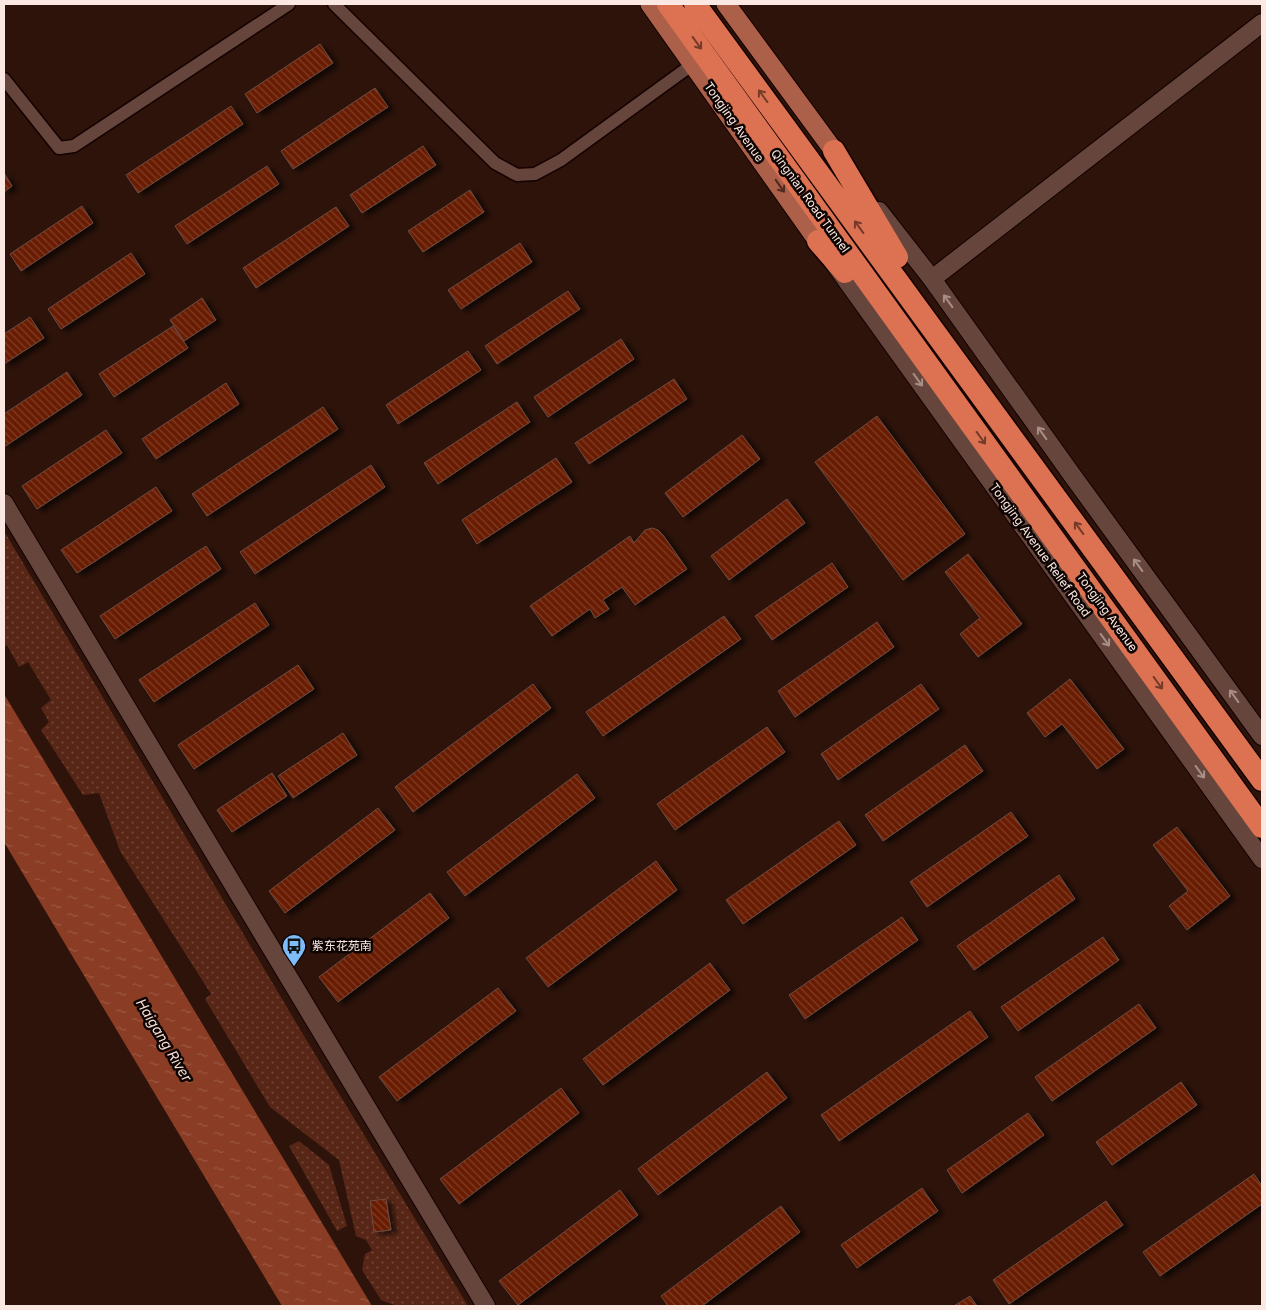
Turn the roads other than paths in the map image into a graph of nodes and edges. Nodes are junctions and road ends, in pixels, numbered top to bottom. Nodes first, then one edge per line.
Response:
1 (289, 4) edge
2 (334, 4) edge
3 (650, 4) edge
4 (668, 4) edge
5 (696, 4) edge
6 (726, 4) edge
7 (1262, 23) edge
8 (693, 64) junction
9 (4, 79) edge
10 (834, 152) junction
11 (818, 241) junction
12 (932, 279) junction
13 (971, 380) junction
14 (952, 398) junction
15 (4, 503) edge
16 (1262, 736) edge
17 (1262, 780) edge
18 (1262, 827) edge
19 (1262, 859) edge
20 (486, 1306) edge

1 - 9 street
2 - 8 street
3 - 8 main road, Tongjing Avenue
4 -> 14 highway, Qingnian Road Tunnel
13 -> 5 highway, Qingnian Road Tunnel
6 - 10 main road
7 - 12 street
8 -> 11 main road, Tongjing Avenue
10 - 12 street
10 - 13 highway
11 - 14 highway
11 -> 19 street, Tongjing Avenue Relief Road
16 -> 12 street
17 -> 13 highway
14 -> 18 highway, Tongjing Avenue
15 - 20 street

